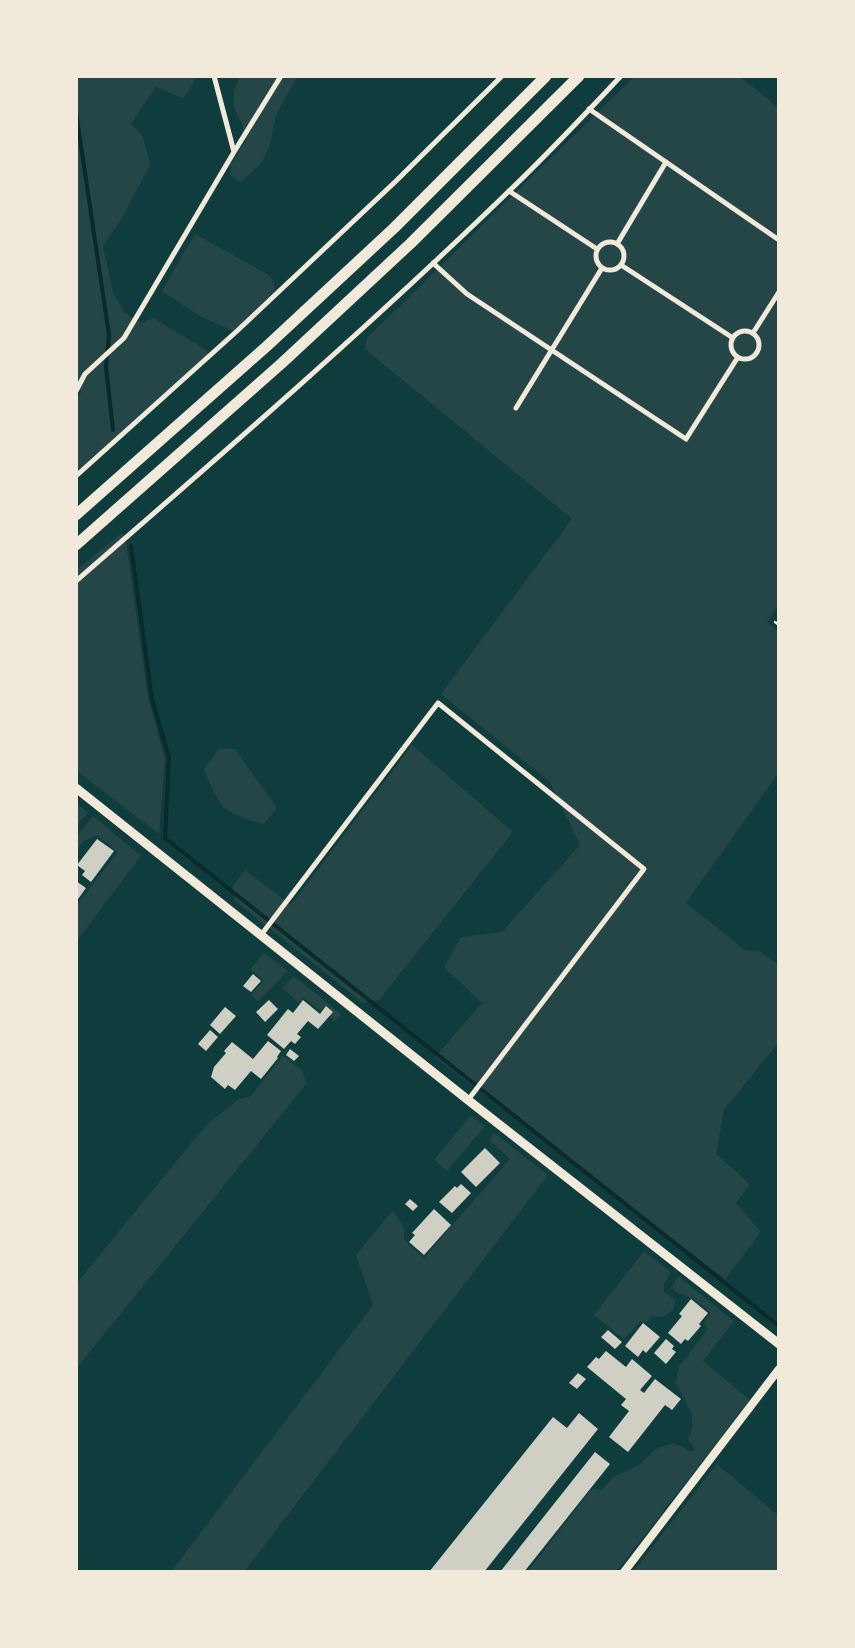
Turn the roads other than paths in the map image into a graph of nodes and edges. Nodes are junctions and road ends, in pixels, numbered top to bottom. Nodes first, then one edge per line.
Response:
1 (214, 76) edge
2 (282, 76) edge
3 (502, 76) edge
4 (546, 76) edge
5 (579, 76) edge
6 (621, 76) edge
7 (589, 109) junction
8 (234, 152) junction
9 (666, 162) junction
10 (509, 191) junction
11 (779, 240) edge
12 (617, 244) junction
13 (597, 249) junction
14 (433, 263) junction
15 (621, 264) junction
16 (602, 268) junction
17 (779, 292) edge
18 (753, 333) junction
19 (733, 338) junction
20 (552, 350) junction
21 (738, 357) junction
22 (76, 391) edge
23 (516, 408) dead end
24 (76, 476) edge
25 (76, 515) edge
26 (76, 545) edge
27 (76, 581) edge
28 (76, 788) edge
29 (260, 936) junction
30 (468, 1100) junction
31 (779, 1344) edge
32 (779, 1369) edge
33 (624, 1572) edge

1 - 8 street
2 - 8 street
3 - 24 street
4 - 25 highway
5 - 26 highway
6 - 7 street
7 - 9 street
7 - 10 street
8 - 22 street
9 - 11 street
9 - 12 street
10 - 13 street
10 - 14 street
12 - 13 street
12 - 15 street
13 - 16 street
14 - 20 street
14 - 27 street
15 - 16 street
15 - 19 street
16 - 20 street
17 - 18 street
18 - 19 street
18 - 21 street
19 - 21 street
20 - 21 street
20 - 23 street
28 - 29 main road
29 - 30 main road
29 - 30 street
30 - 31 main road
32 - 33 street

